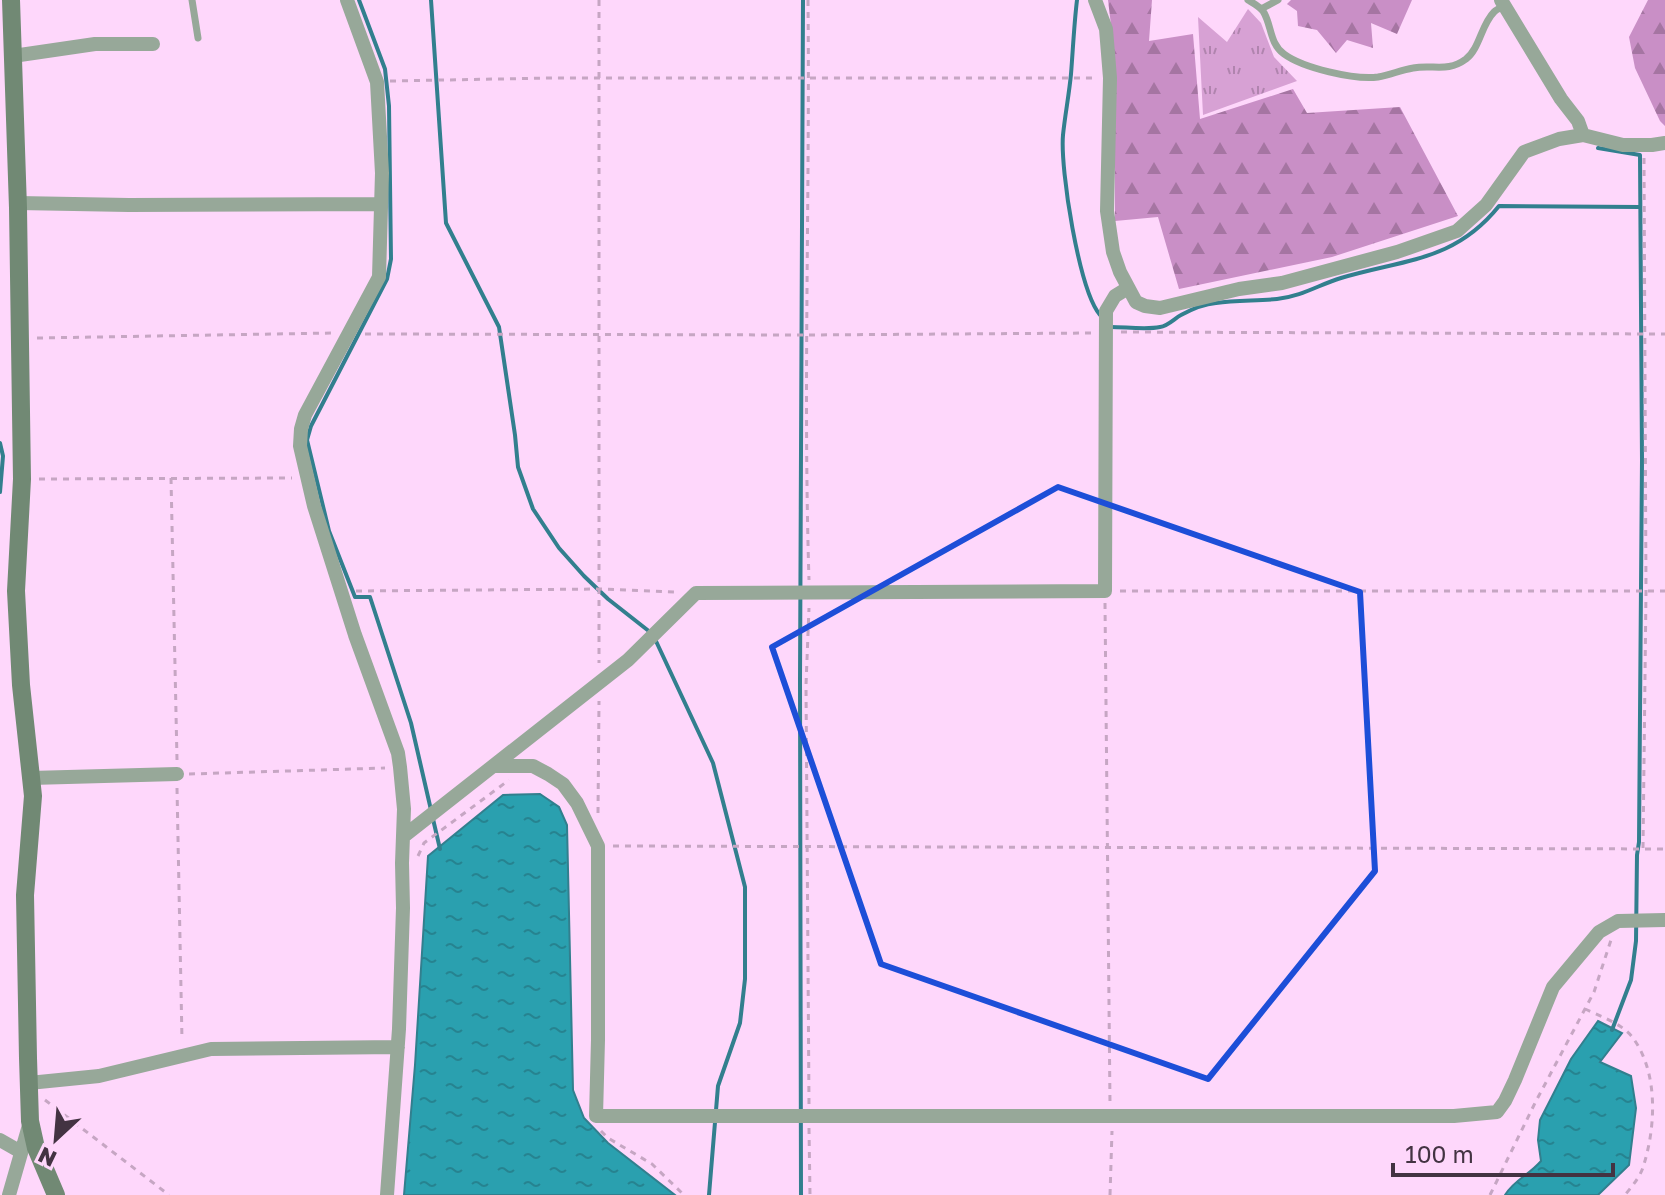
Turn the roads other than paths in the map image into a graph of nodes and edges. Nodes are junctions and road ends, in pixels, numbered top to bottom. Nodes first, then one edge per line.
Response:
1 (11, 0) edge
2 (192, 0) edge
3 (347, 0) edge
4 (1095, 0) edge
5 (1248, 0) edge
6 (1278, 0) edge
7 (1502, 3) edge
8 (1261, 9) junction
9 (198, 38) dead end
10 (153, 44) dead end
11 (13, 56) junction
12 (1583, 135) junction
13 (1665, 143) edge
14 (18, 203) junction
15 (381, 204) junction
16 (0, 278) edge
17 (19, 282) junction
18 (1128, 288) junction
19 (495, 766) junction
20 (177, 774) road end
21 (31, 778) junction
22 (404, 836) junction
23 (1665, 920) edge
24 (398, 1047) junction
25 (29, 1086) junction
26 (30, 1121) junction
27 (0, 1140) edge
28 (21, 1152) junction
29 (9, 1195) edge
30 (56, 1195) edge
31 (387, 1195) edge

1 - 11 street
2 - 9 lane
3 - 15 street
4 - 18 street
5 - 8 lane
6 - 8 lane
7 - 8 lane
7 - 12 street
10 - 11 street
11 - 14 street
12 - 13 street
12 - 18 street
14 - 15 street
14 - 17 street
15 - 22 street
16 - 17 street
17 - 21 street
18 - 19 street
19 - 22 street
19 - 23 street
20 - 21 street
21 - 25 street
22 - 24 street
24 - 25 street
24 - 31 street
25 - 26 street
26 - 28 street
26 - 30 street
27 - 28 street
28 - 29 street

